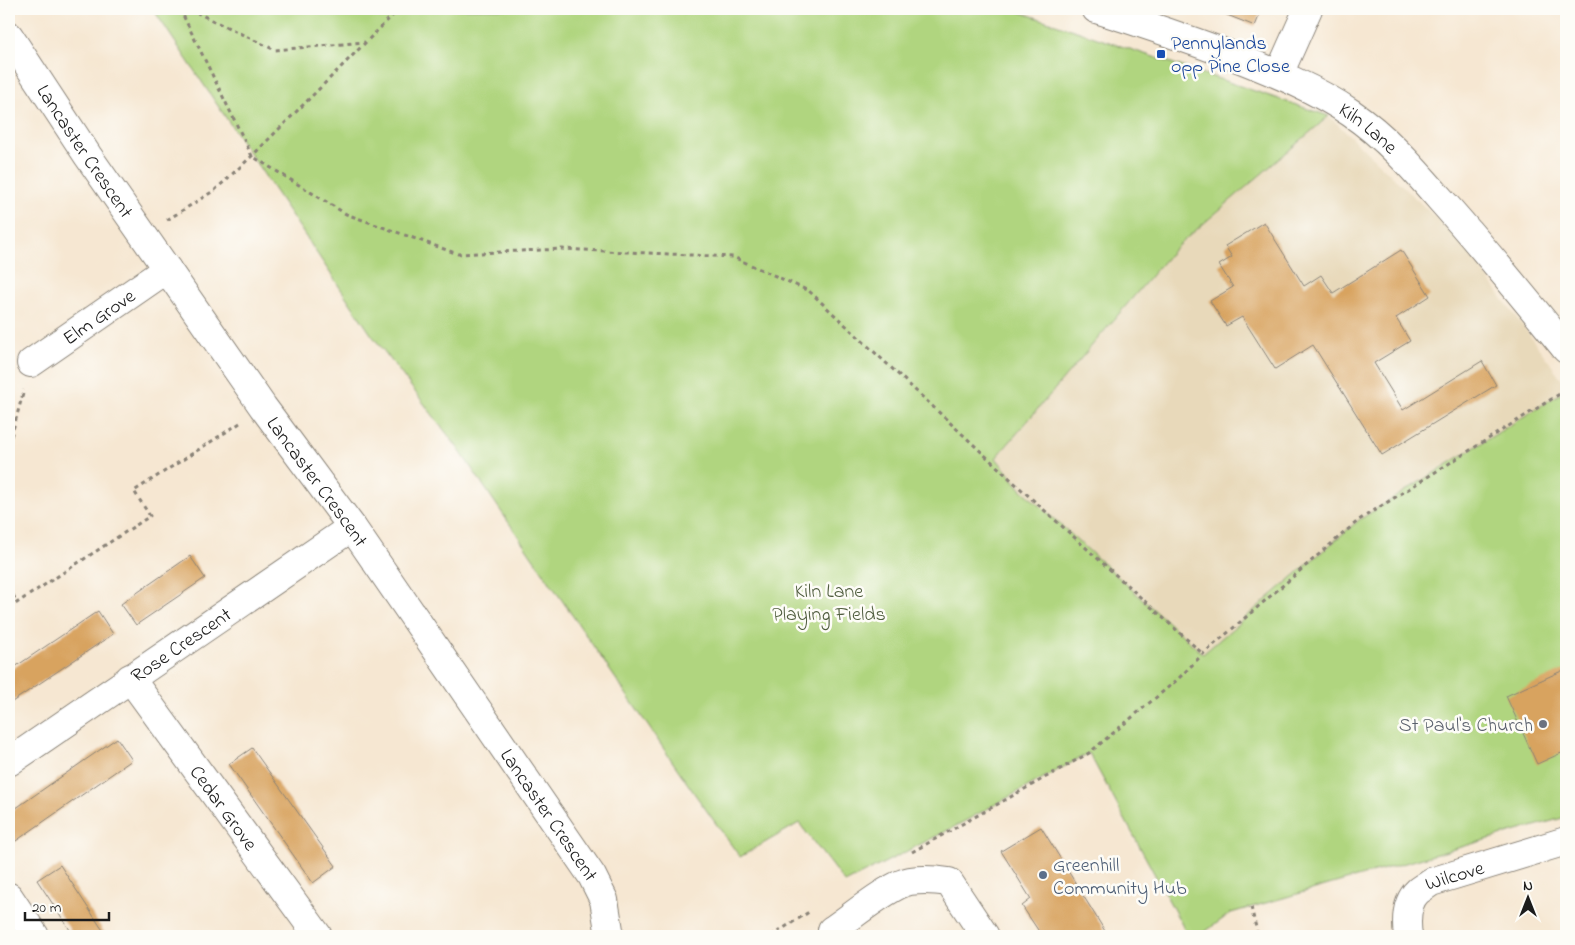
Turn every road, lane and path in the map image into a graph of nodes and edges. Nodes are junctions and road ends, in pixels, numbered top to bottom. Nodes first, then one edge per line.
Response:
1 (180, 9) edge
2 (189, 9) edge
3 (401, 9) edge
4 (1096, 9) edge
5 (1308, 9) edge
6 (10, 41) edge
7 (366, 42) junction
8 (1279, 74) junction
9 (252, 156) junction
10 (144, 235) junction
11 (167, 269) junction
12 (1566, 349) edge
13 (32, 362) joint
14 (1566, 390) edge
15 (263, 408) junction
16 (9, 444) edge
17 (352, 527) junction
18 (9, 588) edge
19 (17, 602) junction
20 (9, 608) edge
21 (1202, 654) junction
22 (130, 678) junction
23 (9, 762) edge
24 (1566, 841) edge
25 (907, 854) dead end
26 (9, 897) edge
27 (1251, 907) dead end
28 (824, 929) edge
29 (35, 936) edge
30 (318, 936) edge
31 (610, 936) edge
32 (771, 936) edge
33 (985, 936) edge
34 (1258, 936) edge
35 (1408, 936) edge

1 - 9 path
2 - 7 path
3 - 7 path
4 - 8 street, Kiln Lane
5 - 8 street
6 - 10 street, Lancaster Crescent
7 - 9 path
8 - 12 street, Kiln Lane
9 - 10 path
9 - 21 path
10 - 11 street, Lancaster Crescent
11 - 13 street, Elm Grove
11 - 15 street, Lancaster Crescent
13 - 16 path
14 - 21 path
15 - 17 street, Lancaster Crescent
15 - 19 path
17 - 22 street, Rose Crescent
17 - 31 street, Lancaster Crescent
18 - 19 path
19 - 20 path
21 - 25 path
22 - 23 street, Rose Crescent
22 - 30 street, Cedar Grove
24 - 35 street, Wilcove
26 - 29 street
27 - 34 path
28 - 32 path
28 - 33 street

